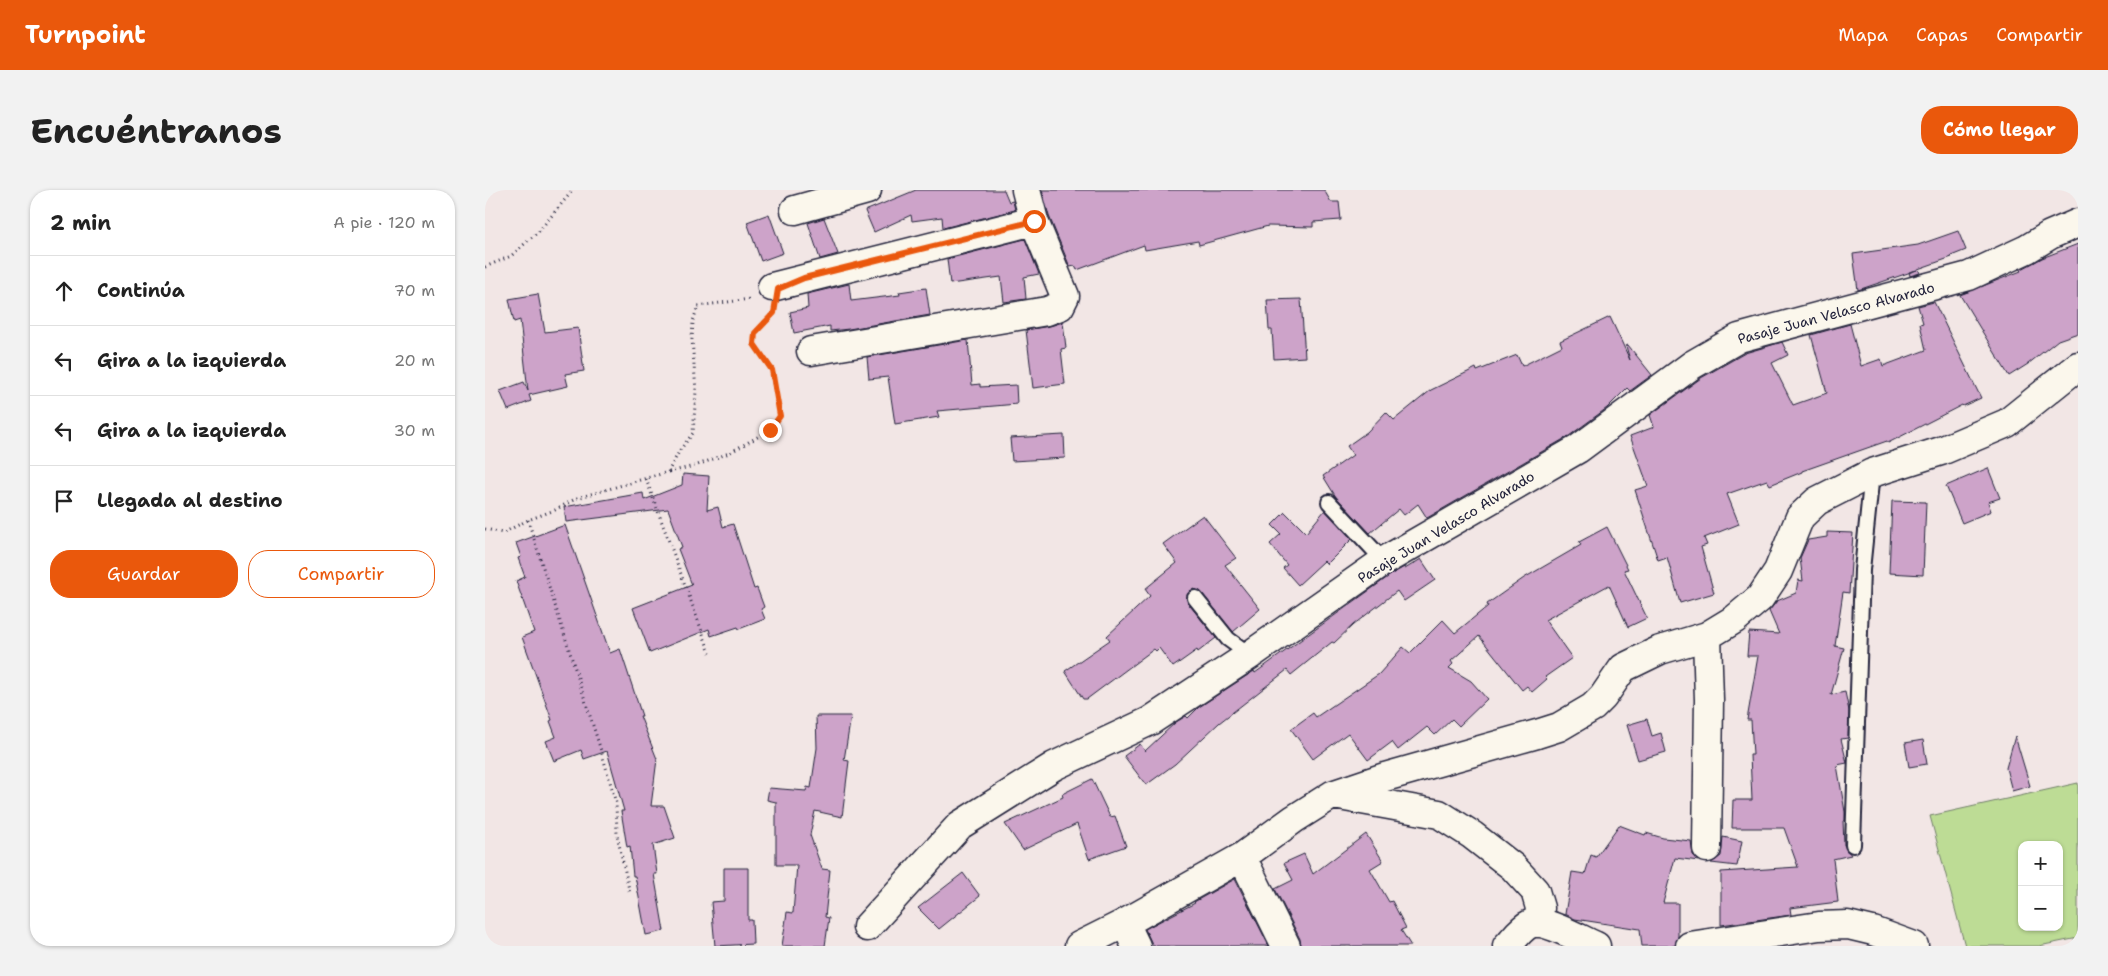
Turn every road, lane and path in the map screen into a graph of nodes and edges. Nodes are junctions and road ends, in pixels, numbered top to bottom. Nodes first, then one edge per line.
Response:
1 (573, 190) edge
2 (867, 190) edge
3 (1026, 190) edge
4 (795, 210) dead end
5 (1034, 221) junction
6 (2078, 223) edge
7 (485, 267) edge
8 (768, 297) junction
9 (811, 351) dead end
10 (2078, 366) edge
11 (668, 472) junction
12 (1872, 473) junction
13 (646, 479) junction
14 (1329, 502) dead end
15 (528, 520) junction
16 (485, 528) edge
17 (1384, 561) junction
18 (1195, 598) dead end
19 (1707, 636) junction
20 (709, 653) dead end
21 (1250, 655) junction
22 (1332, 795) junction
23 (1853, 846) dead end
24 (1707, 848) dead end
25 (1242, 856) junction
26 (630, 894) dead end
27 (1538, 923) junction
28 (867, 927) dead end
29 (1131, 935) edge
30 (1079, 946) edge
31 (1286, 946) edge
32 (1507, 946) edge
33 (1596, 946) edge
34 (1690, 946) edge
35 (1914, 946) edge

1 - 7 path
2 - 4 street
3 - 5 street
5 - 8 street
5 - 9 street
6 - 17 street, Pasaje Juan Velasco Alvarado
8 - 11 path
8 - 11 path
10 - 12 street
11 - 13 path
12 - 19 street
12 - 23 lane
13 - 15 path
13 - 20 path
14 - 17 lane
15 - 16 path
15 - 26 path
17 - 21 street, Pasaje Juan Velasco Alvarado
18 - 21 lane
19 - 22 street
19 - 24 street
21 - 28 street, Pasaje Juan Velasco Alvarado
22 - 25 street
22 - 27 street
25 - 29 street
25 - 31 street
27 - 32 street
27 - 33 street
29 - 30 street
34 - 35 street

